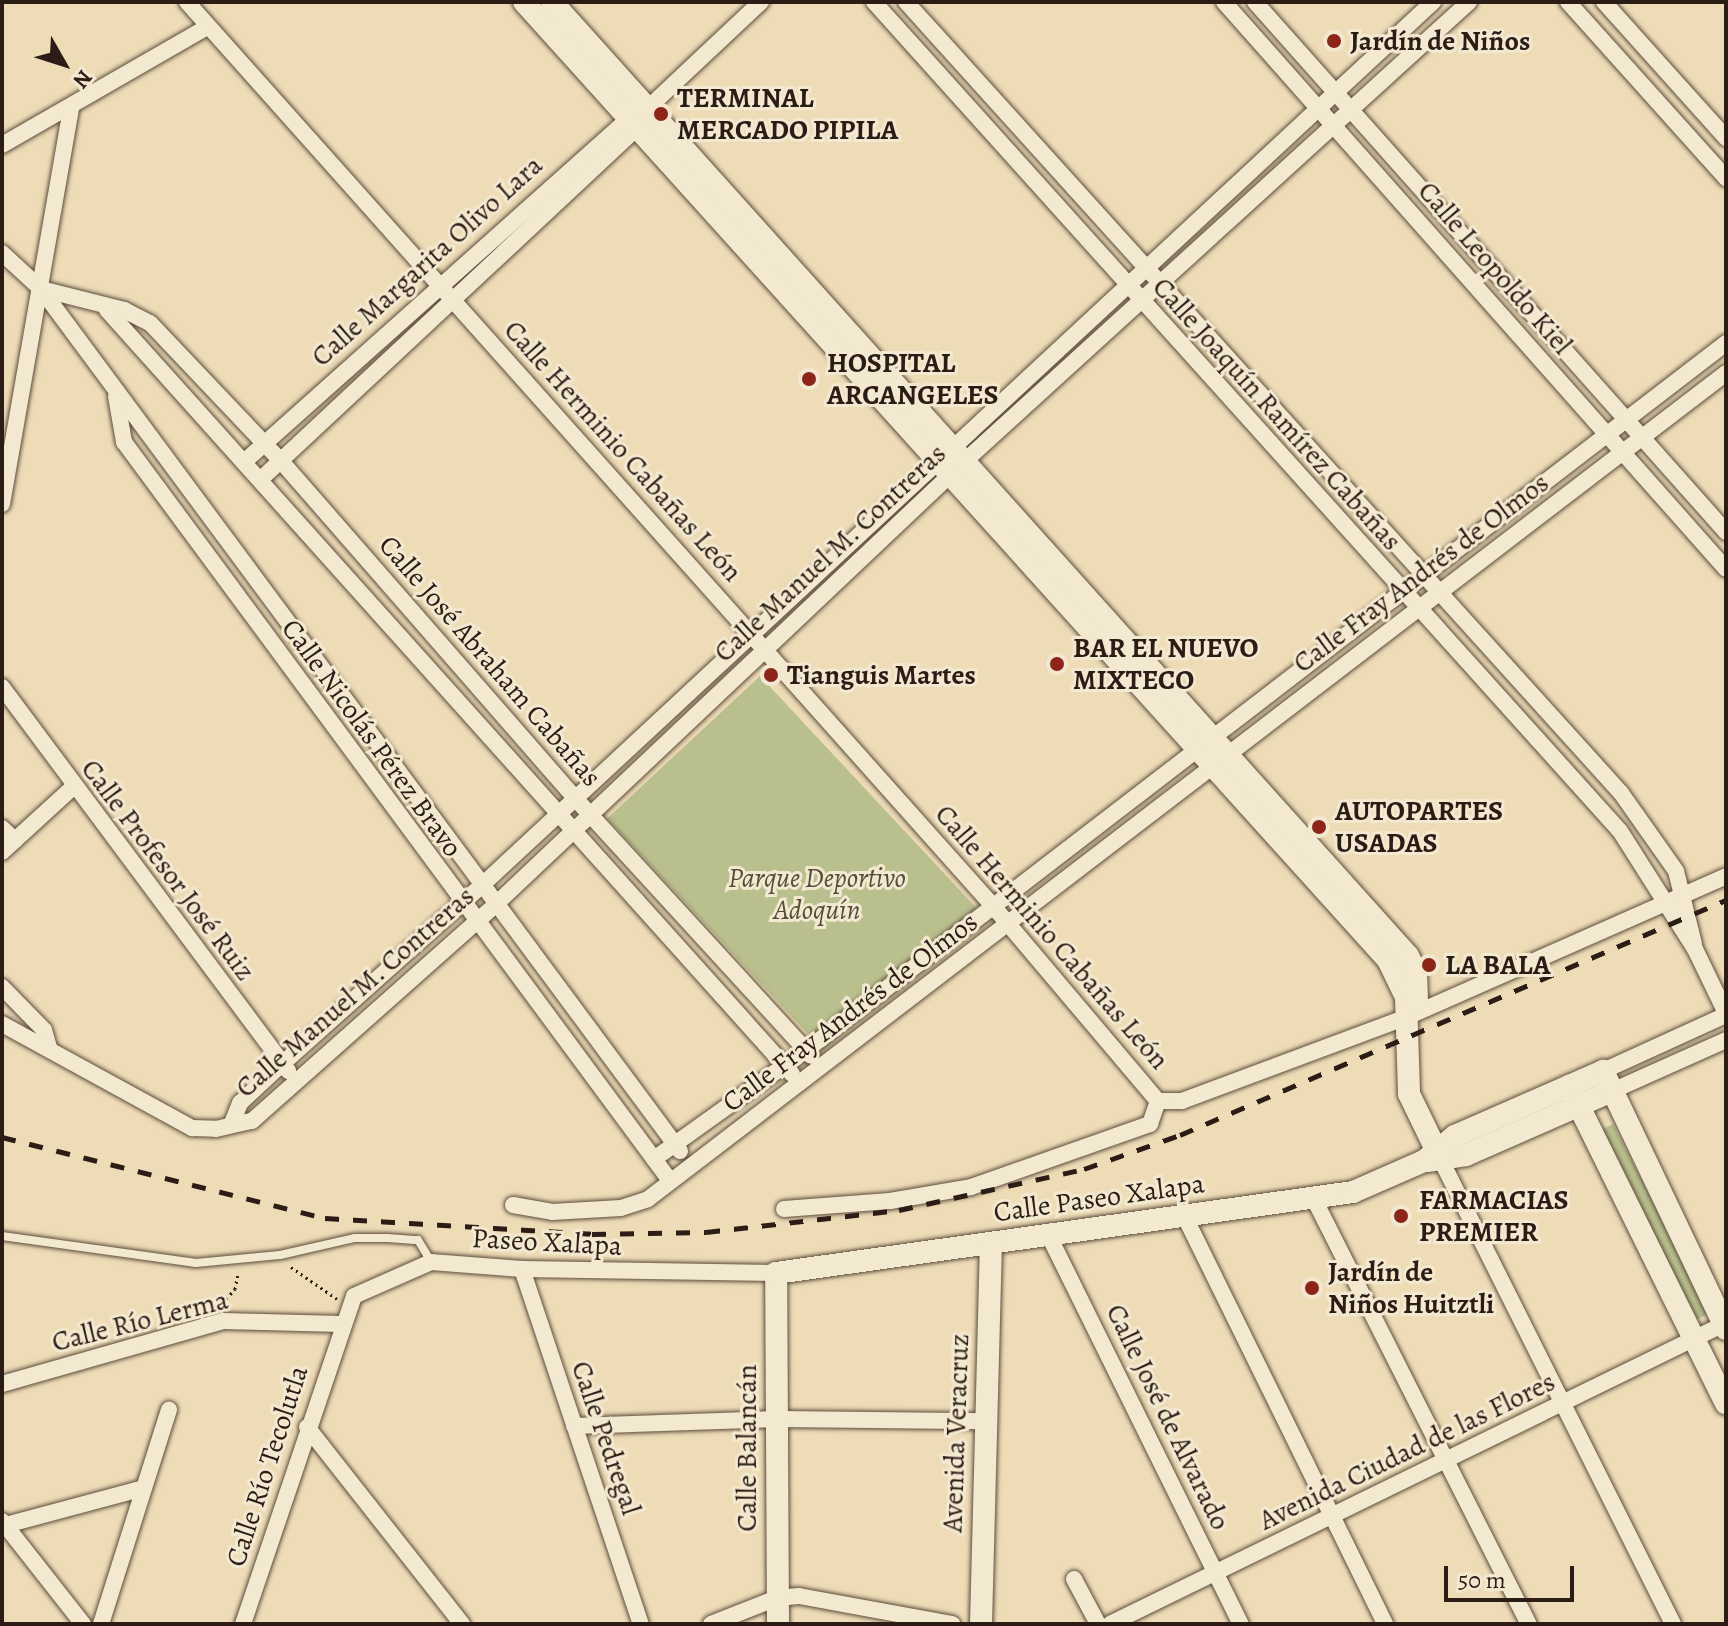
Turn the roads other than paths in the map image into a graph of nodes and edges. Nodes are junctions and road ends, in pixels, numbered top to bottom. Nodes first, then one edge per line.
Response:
1 (187, 2) edge
2 (524, 2) edge
3 (552, 2) edge
4 (761, 2) edge
5 (874, 2) edge
6 (906, 2) edge
7 (1224, 2) edge
8 (1255, 2) edge
9 (1433, 2) edge
10 (1469, 2) edge
11 (1568, 2) edge
12 (1604, 2) edge
13 (207, 27) junction
14 (949, 49) junction
15 (931, 66) junction
16 (1335, 90) junction
17 (1317, 105) junction
18 (71, 108) junction
19 (648, 108) junction
20 (1352, 108) junction
21 (632, 122) junction
22 (1334, 123) junction
23 (1726, 138) edge
24 (2, 145) edge
25 (1048, 159) junction
26 (1028, 175) junction
27 (1726, 178) edge
28 (2, 253) edge
29 (1144, 265) junction
30 (1160, 283) junction
31 (1124, 284) junction
32 (439, 286) junction
33 (41, 289) junction
34 (453, 300) junction
35 (1140, 301) junction
36 (107, 310) junction
37 (1726, 343) edge
38 (1726, 373) edge
39 (116, 395) junction
40 (1263, 396) junction
41 (1243, 415) junction
42 (1626, 422) junction
43 (1607, 436) junction
44 (1641, 440) junction
45 (264, 443) junction
46 (960, 452) junction
47 (7, 454) edge
48 (1623, 454) junction
49 (245, 461) junction
50 (281, 461) junction
51 (1324, 462) junction
52 (942, 468) junction
53 (261, 479) junction
54 (1303, 481) junction
55 (4, 486) edge
56 (2, 504) edge
57 (1726, 532) edge
58 (1726, 569) edge
59 (1424, 571) junction
60 (1401, 588) junction
61 (1440, 590) junction
62 (1417, 607) junction
63 (750, 633) junction
64 (765, 650) junction
65 (2, 687) edge
66 (1570, 735) junction
67 (1203, 743) junction
68 (1548, 753) junction
69 (1220, 760) junction
70 (72, 788) junction
71 (574, 797) junction
72 (556, 814) junction
73 (590, 814) junction
74 (572, 832) junction
75 (8, 834) edge
76 (2, 852) edge
77 (1726, 876) edge
78 (480, 887) junction
79 (1683, 894) junction
80 (1666, 902) junction
81 (461, 904) junction
82 (495, 905) junction
83 (993, 906) junction
84 (475, 922) junction
85 (1009, 925) junction
86 (1695, 949) junction
87 (2, 987) edge
88 (1726, 1014) edge
89 (1412, 1015) junction
90 (2, 1024) edge
91 (1726, 1040) edge
92 (49, 1047) junction
93 (805, 1051) junction
94 (282, 1064) junction
95 (785, 1066) junction
96 (821, 1069) junction
97 (296, 1081) junction
98 (1607, 1081) junction
99 (800, 1084) junction
100 (1574, 1096) junction
101 (1158, 1101) junction
102 (232, 1123) junction
103 (675, 1144) junction
104 (1434, 1157) junction
105 (654, 1159) junction
106 (689, 1163) junction
107 (668, 1178) junction
108 (1314, 1199) junction
109 (513, 1205) dead end
110 (784, 1209) dead end
111 (1185, 1217) junction
112 (1048, 1234) junction
113 (2, 1236) edge
114 (991, 1244) junction
115 (431, 1262) junction
116 (522, 1269) junction
117 (776, 1273) junction
118 (341, 1324) junction
119 (1725, 1325) edge
120 (1694, 1338) junction
121 (2, 1384) edge
122 (1566, 1402) junction
123 (1726, 1403) edge
124 (169, 1410) dead end
125 (778, 1419) junction
126 (986, 1421) junction
127 (574, 1426) junction
128 (307, 1427) junction
129 (1449, 1460) junction
130 (144, 1488) junction
131 (1334, 1517) junction
132 (3, 1524) edge
133 (1217, 1575) junction
134 (1074, 1579) dead end
135 (777, 1598) junction
136 (83, 1624) edge
137 (101, 1624) edge
138 (243, 1624) edge
139 (462, 1624) edge
140 (641, 1624) edge
141 (711, 1624) edge
142 (778, 1624) edge
143 (952, 1624) edge
144 (981, 1624) edge
145 (1098, 1624) edge
146 (1110, 1624) edge
147 (1241, 1624) edge
148 (1385, 1624) edge
149 (1529, 1624) edge
150 (1673, 1624) edge

1 - 13 street, Calle Herminio Cabañas León
2 - 21 main road
3 - 19 main road
4 - 19 street, Calle Margarita Olivo Lara
5 - 15 street, Calle Joaquín Ramírez Cabañas
6 - 14 street, Calle Joaquín Ramírez Cabañas
7 - 17 street, Calle Leopoldo Kiel
8 - 16 street, Calle Leopoldo Kiel
9 - 16 street, Calle Manuel M. Contreras
10 - 20 street, Calle Manuel M. Contreras
11 - 27 street
12 - 23 street
13 - 18 street
13 - 32 street, Calle Herminio Cabañas León
14 - 15 street
14 - 25 street, Calle Joaquín Ramírez Cabañas
15 - 26 street, Calle Joaquín Ramírez Cabañas
16 - 17 street, Calle Manuel M. Contreras
16 - 20 street, Calle Leopoldo Kiel
17 - 22 street, Calle Leopoldo Kiel
17 - 29 street, Calle Manuel M. Contreras
18 - 24 street
18 - 33 street
19 - 21 street, Calle Margarita Olivo Lara
19 - 46 main road
20 - 22 street, Calle Manuel M. Contreras
20 - 42 street, Calle Leopoldo Kiel
21 - 32 street, Calle Margarita Olivo Lara
21 - 34 street, Calle Margarita Olivo Lara
21 - 52 main road
22 - 30 street, Calle Manuel M. Contreras
22 - 43 street, Calle Leopoldo Kiel
25 - 26 street
25 - 29 street, Calle Joaquín Ramírez Cabañas
26 - 31 street, Calle Joaquín Ramírez Cabañas
28 - 33 street
29 - 30 street, Calle Joaquín Ramírez Cabañas
29 - 31 street, Calle Manuel M. Contreras
30 - 35 street, Calle Manuel M. Contreras
30 - 40 street, Calle Joaquín Ramírez Cabañas
31 - 35 street, Calle Joaquín Ramírez Cabañas
31 - 46 street, Calle Manuel M. Contreras
32 - 34 street, Calle Herminio Cabañas León
32 - 45 street, Calle Margarita Olivo Lara
33 - 36 street, Calle José Abraham Cabañas
33 - 39 street, Calle Nicolás Pérez Bravo
33 - 47 street
34 - 50 street, Calle Margarita Olivo Lara
34 - 63 street, Calle Herminio Cabañas León
35 - 41 street, Calle Joaquín Ramírez Cabañas
35 - 46 street, Calle Manuel M. Contreras
36 - 45 street, Calle José Abraham Cabañas
36 - 49 street, Calle José Abraham Cabañas
37 - 42 street, Calle Fray Andrés de Olmos
38 - 44 street, Calle Fray Andrés de Olmos
39 - 78 street, Calle Nicolás Pérez Bravo
39 - 81 street, Calle Nicolás Pérez Bravo
40 - 41 street
40 - 51 street, Calle Joaquín Ramírez Cabañas
41 - 54 street, Calle Joaquín Ramírez Cabañas
42 - 43 street, Calle Fray Andrés de Olmos
42 - 44 street, Calle Leopoldo Kiel
43 - 48 street, Calle Leopoldo Kiel
43 - 59 street, Calle Fray Andrés de Olmos
44 - 48 street, Calle Fray Andrés de Olmos
44 - 57 street, Calle Leopoldo Kiel
45 - 49 street, Calle Margarita Olivo Lara
45 - 50 street, Calle José Abraham Cabañas
46 - 52 street, Calle Manuel M. Contreras
46 - 67 main road
47 - 55 street
48 - 58 street, Calle Leopoldo Kiel
48 - 61 street, Calle Fray Andrés de Olmos
49 - 53 street, Calle José Abraham Cabañas
50 - 53 street, Calle Margarita Olivo Lara
50 - 71 street, Calle José Abraham Cabañas
51 - 54 street
51 - 59 street, Calle Joaquín Ramírez Cabañas
52 - 63 street, Calle Manuel M. Contreras
52 - 64 street, Calle Manuel M. Contreras
52 - 67 main road
53 - 72 street, Calle José Abraham Cabañas
54 - 60 street, Calle Joaquín Ramírez Cabañas
55 - 56 street
59 - 60 street, Calle Fray Andrés de Olmos
59 - 61 street, Calle Joaquín Ramírez Cabañas
60 - 62 street, Calle Joaquín Ramírez Cabañas
60 - 67 street, Calle Fray Andrés de Olmos
61 - 62 street, Calle Fray Andrés de Olmos
61 - 66 street, Calle Joaquín Ramírez Cabañas
62 - 68 street, Calle Joaquín Ramírez Cabañas
62 - 69 street, Calle Fray Andrés de Olmos
63 - 64 street, Calle Herminio Cabañas León
63 - 71 street, Calle Manuel M. Contreras
64 - 73 street, Calle Manuel M. Contreras
64 - 83 street, Calle Herminio Cabañas León
65 - 70 street, Calle Profesor José Ruiz
66 - 68 street
66 - 79 street, Calle Joaquín Ramírez Cabañas
67 - 69 main road
67 - 83 street, Calle Fray Andrés de Olmos
68 - 80 street, Calle Joaquín Ramírez Cabañas
69 - 85 street, Calle Fray Andrés de Olmos
69 - 89 main road
70 - 75 street
70 - 94 street, Calle Profesor José Ruiz
71 - 72 street, Calle Manuel M. Contreras
71 - 73 street, Calle José Abraham Cabañas
72 - 74 street, Calle José Abraham Cabañas
72 - 78 street, Calle Manuel M. Contreras
73 - 74 street, Calle Manuel M. Contreras
73 - 93 street, Calle José Abraham Cabañas
74 - 82 street, Calle Manuel M. Contreras
74 - 95 street, Calle José Abraham Cabañas
75 - 76 street
77 - 79 street, Calle Herminio Cabañas León
78 - 81 street, Calle Manuel M. Contreras
78 - 82 street, Calle Nicolás Pérez Bravo
79 - 80 street, Calle Herminio Cabañas León
79 - 86 street, Calle Joaquín Ramírez Cabañas
80 - 86 street, Calle Joaquín Ramírez Cabañas
80 - 89 street, Calle Herminio Cabañas León
81 - 84 street, Calle Nicolás Pérez Bravo
81 - 94 street, Calle Manuel M. Contreras
82 - 84 street, Calle Manuel M. Contreras
82 - 103 street, Calle Nicolás Pérez Bravo
83 - 85 street, Calle Herminio Cabañas León
83 - 93 street, Calle Fray Andrés de Olmos
84 - 97 street, Calle Manuel M. Contreras
84 - 105 street, Calle Nicolás Pérez Bravo
85 - 96 street, Calle Fray Andrés de Olmos
85 - 101 street, Calle Herminio Cabañas León
86 - 88 street
87 - 92 street
88 - 98 street, Calle Paseo Xalapa
89 - 101 street, Calle Herminio Cabañas León
89 - 104 main road
90 - 92 street
91 - 98 street, Calle Paseo Xalapa
92 - 102 street
93 - 95 street, Calle Fray Andrés de Olmos
93 - 96 street, Calle José Abraham Cabañas
94 - 97 street, Calle Profesor José Ruiz
94 - 102 street, Calle Manuel M. Contreras
95 - 99 street, Calle José Abraham Cabañas
95 - 103 street, Calle Fray Andrés de Olmos
96 - 99 street, Calle Fray Andrés de Olmos
97 - 102 street, Calle Manuel M. Contreras
98 - 100 main road, Calle Paseo Xalapa
98 - 119 main road
99 - 106 street, Calle Fray Andrés de Olmos
100 - 104 main road, Calle Paseo Xalapa
100 - 120 main road
101 - 110 street
103 - 105 street, Calle Fray Andrés de Olmos
103 - 106 street, Calle Nicolás Pérez Bravo
104 - 108 main road, Calle Paseo Xalapa
104 - 122 street
105 - 107 street, Calle Nicolás Pérez Bravo
106 - 107 street, Calle Fray Andrés de Olmos
107 - 109 street, Calle Fray Andrés de Olmos
108 - 111 main road, Calle Paseo Xalapa
108 - 129 street
111 - 112 main road, Calle Paseo Xalapa
111 - 131 street
112 - 114 main road, Calle Paseo Xalapa
112 - 133 street, Calle José de Alvarado
113 - 115 lane
114 - 117 main road, Calle Paseo Xalapa
114 - 126 main road, Avenida Veracruz
115 - 116 street, Paseo Xalapa
115 - 118 street, Paseo Xalapa
116 - 117 street, Paseo Xalapa
116 - 127 street, Calle Pedregal
117 - 125 main road, Calle Balancán
118 - 121 street, Calle Río Lerma
118 - 128 street, Calle Río Tecolutla
119 - 120 street, Avenida Ciudad de las Flores
120 - 122 street, Avenida Ciudad de las Flores
120 - 123 main road
122 - 129 street, Avenida Ciudad de las Flores
122 - 150 street
124 - 130 street
125 - 126 street
125 - 127 street
125 - 135 main road, Calle Balancán
126 - 144 main road, Avenida Veracruz
127 - 140 street, Calle Pedregal
128 - 138 street, Calle Río Tecolutla
128 - 139 street
129 - 131 street, Avenida Ciudad de las Flores
129 - 149 street
130 - 132 street
130 - 137 street
131 - 133 street, Avenida Ciudad de las Flores
131 - 148 street
132 - 136 street
133 - 146 street, Avenida Ciudad de las Flores
133 - 147 street, Calle José de Alvarado
134 - 145 street
135 - 141 street
135 - 142 main road, Calle Balancán
135 - 143 street

